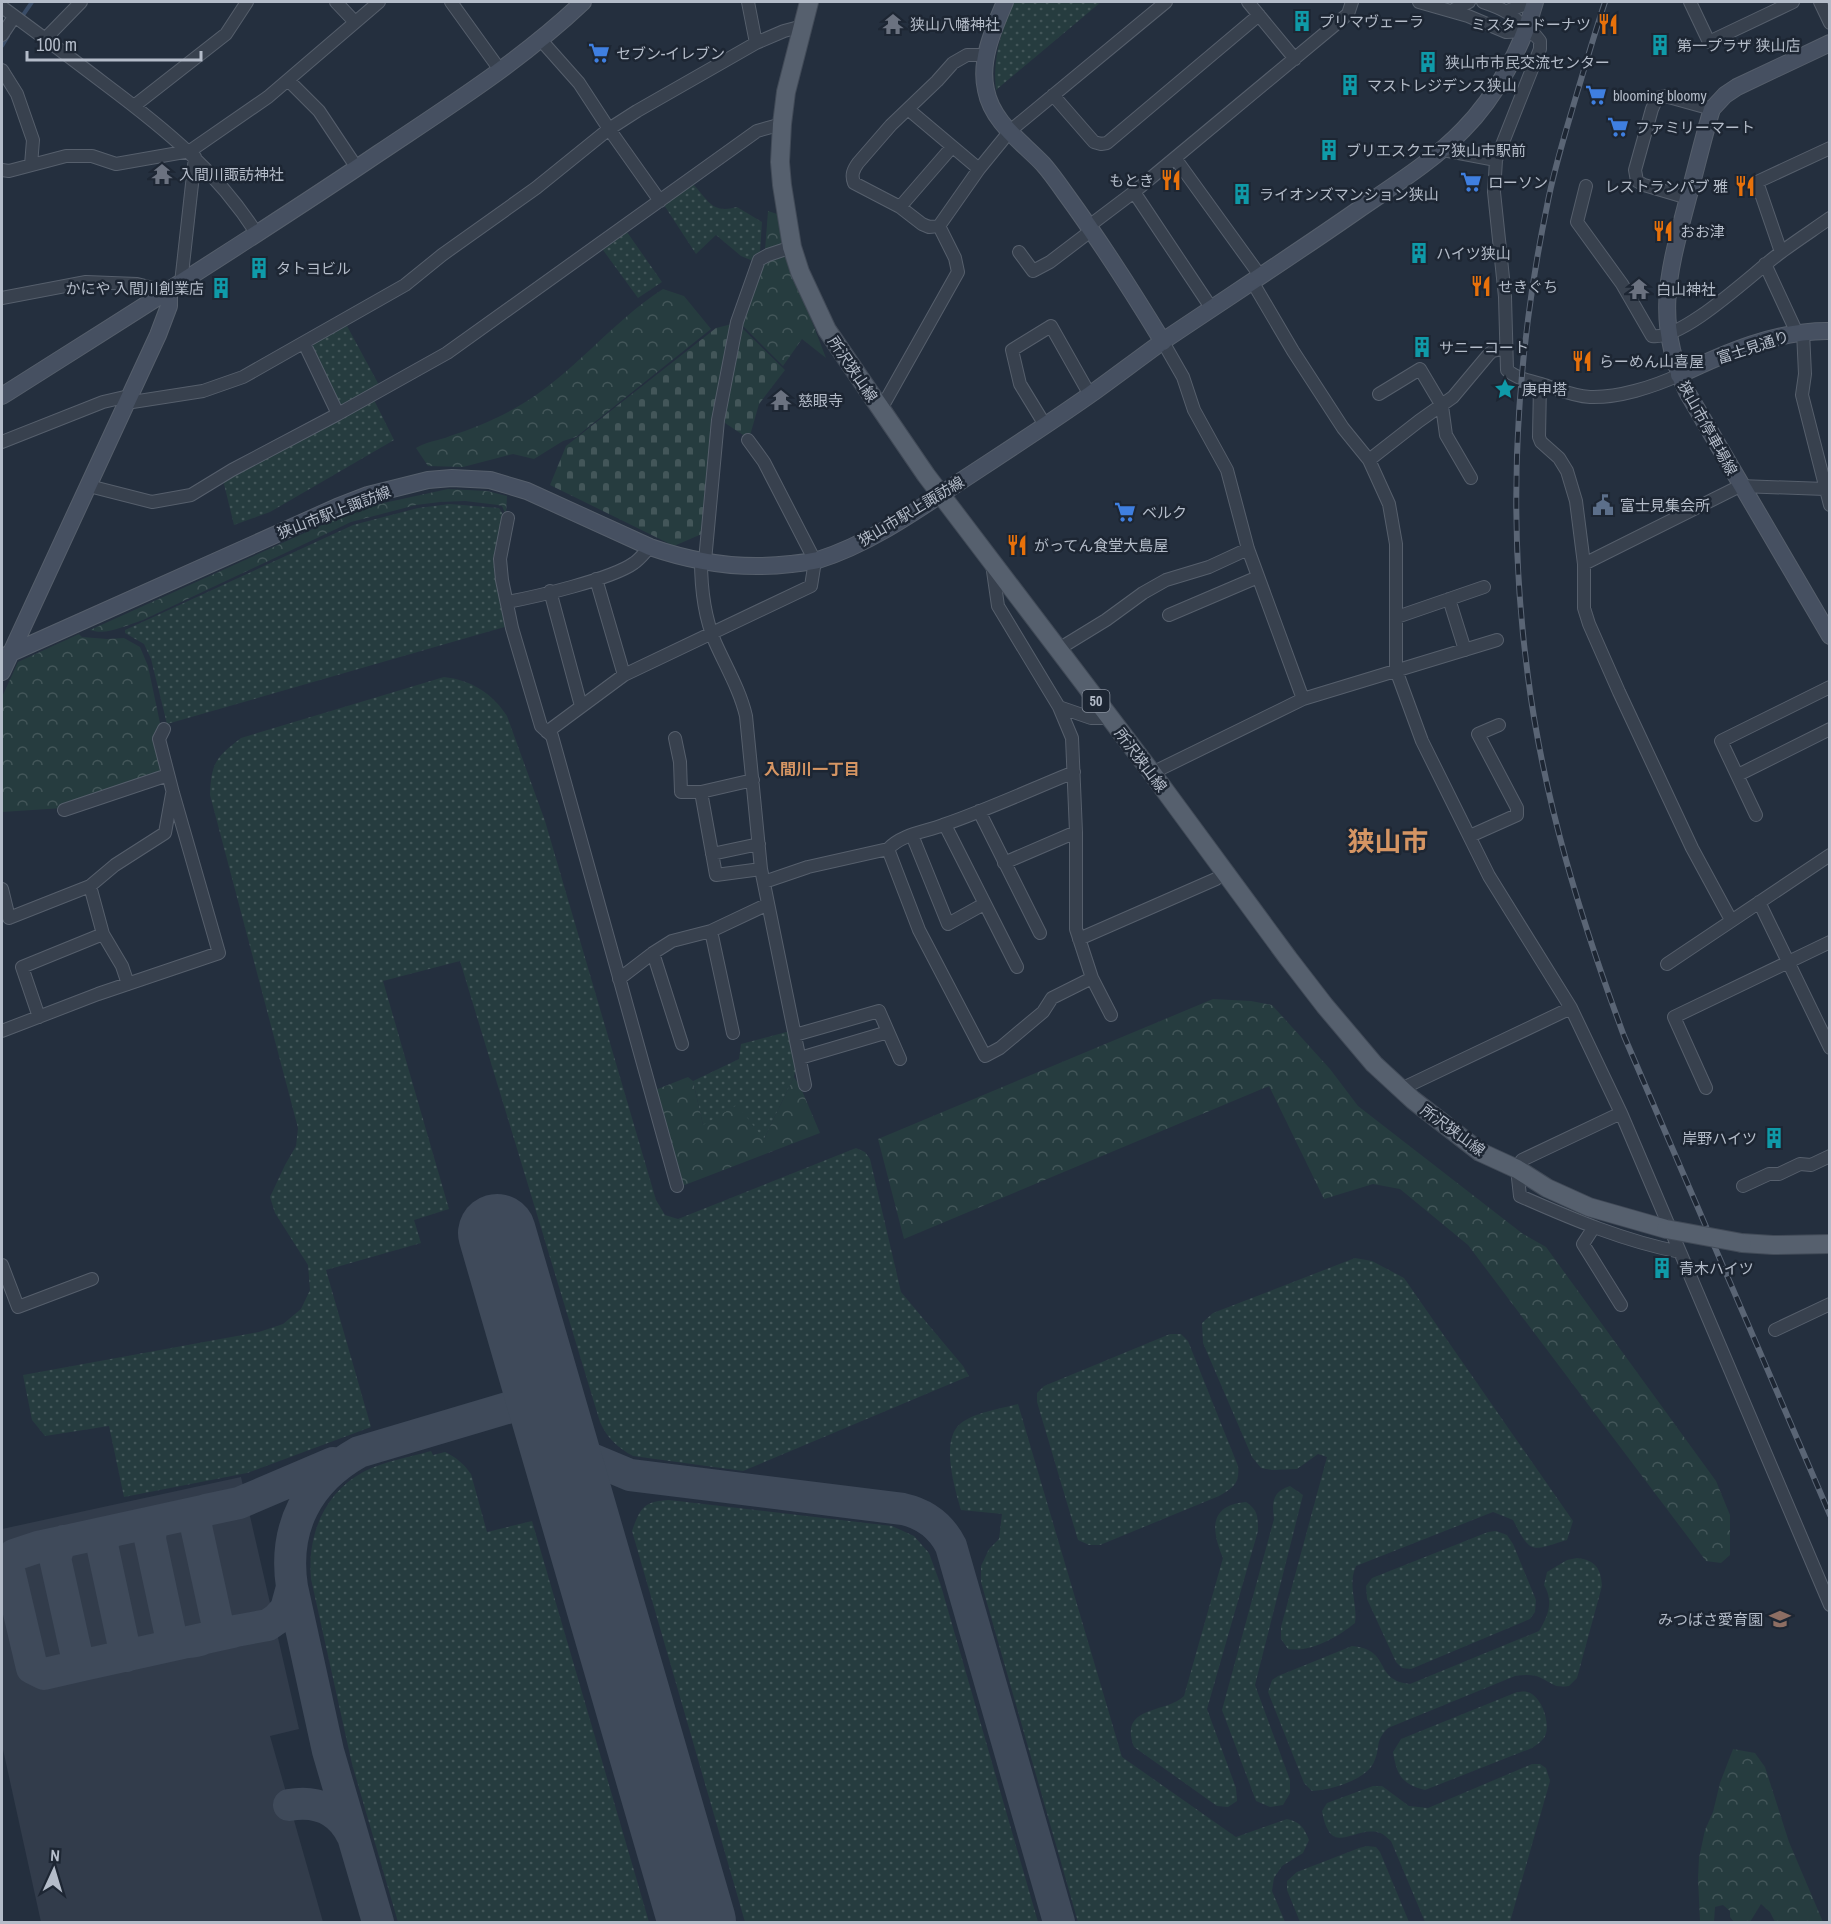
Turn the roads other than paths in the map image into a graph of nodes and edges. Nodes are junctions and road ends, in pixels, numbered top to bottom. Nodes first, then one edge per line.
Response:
1 (81, 2) edge
2 (247, 2) edge
3 (336, 2) edge
4 (379, 2) edge
5 (451, 2) edge
6 (583, 2) edge
7 (748, 2) edge
8 (809, 2) edge
9 (1005, 2) edge
10 (1166, 2) edge
11 (1248, 2) edge
12 (1352, 2) edge
13 (1419, 2) edge
14 (1469, 2) edge
15 (1483, 2) edge
16 (1534, 2) edge
17 (1690, 2) edge
18 (1793, 2) edge
19 (1820, 2) edge
20 (2, 7) edge
21 (1451, 11) junction
22 (1508, 11) junction
23 (1259, 15) junction
24 (18, 19) junction
25 (355, 21) junction
26 (1830, 23) edge
27 (803, 26) junction
28 (1525, 31) junction
29 (1506, 32) junction
30 (2, 34) edge
31 (45, 39) junction
32 (540, 39) junction
33 (756, 43) junction
34 (1830, 43) edge
35 (986, 55) junction
36 (1513, 57) junction
37 (1295, 59) junction
38 (2, 70) edge
39 (500, 70) junction
40 (288, 80) junction
41 (1053, 95) junction
42 (134, 106) junction
43 (1712, 109) junction
44 (909, 110) junction
45 (782, 124) junction
46 (609, 129) junction
47 (1010, 131) junction
48 (952, 147) junction
49 (1830, 148) edge
50 (1443, 150) junction
51 (193, 154) junction
52 (1175, 158) junction
53 (1496, 160) junction
54 (31, 165) junction
55 (357, 168) junction
56 (979, 169) junction
57 (2, 170) edge
58 (1586, 186) dead end
59 (1134, 192) junction
60 (1688, 198) junction
61 (660, 201) junction
62 (900, 207) junction
63 (1830, 218) edge
64 (939, 226) junction
65 (1090, 228) junction
66 (257, 234) junction
67 (792, 247) junction
68 (1019, 252) dead end
69 (1782, 252) junction
70 (1765, 264) junction
71 (1257, 280) junction
72 (175, 288) junction
73 (2, 298) edge
74 (1212, 309) junction
75 (1830, 331) edge
76 (1800, 333) junction
77 (1668, 334) junction
78 (1163, 342) junction
79 (304, 343) junction
80 (1507, 348) junction
81 (1679, 375) junction
82 (1540, 384) junction
83 (1379, 394) dead end
84 (1090, 395) junction
85 (2, 396) edge
86 (128, 400) junction
87 (1442, 406) junction
88 (881, 410) junction
89 (338, 414) junction
90 (1045, 425) junction
91 (748, 440) dead end
92 (2, 442) edge
93 (1369, 460) junction
94 (1471, 478) dead end
95 (89, 486) junction
96 (1740, 486) junction
97 (1825, 489) junction
98 (940, 495) junction
99 (1830, 505) edge
100 (508, 518) dead end
101 (650, 547) junction
102 (1248, 549) junction
103 (703, 561) junction
104 (815, 561) junction
105 (992, 563) junction
106 (1584, 564) junction
107 (1258, 577) junction
108 (596, 579) junction
109 (1484, 587) dead end
110 (550, 591) junction
111 (1449, 599) junction
112 (507, 602) junction
113 (1168, 615) dead end
114 (1397, 617) junction
115 (711, 632) junction
116 (1830, 636) edge
117 (1497, 640) dead end
118 (1057, 650) junction
119 (1465, 650) junction
120 (6, 654) edge
121 (1396, 670) junction
122 (2, 672) edge
123 (624, 675) junction
124 (1830, 687) edge
125 (1303, 699) junction
126 (581, 706) junction
127 (1059, 707) junction
128 (1109, 718) junction
129 (1499, 725) dead end
130 (164, 729) dead end
131 (1830, 729) edge
132 (547, 732) junction
133 (675, 738) dead end
134 (1074, 772) junction
135 (1152, 773) junction
136 (168, 775) junction
137 (1738, 775) junction
138 (753, 780) junction
139 (701, 792) junction
140 (172, 793) junction
141 (64, 810) dead end
142 (979, 811) junction
143 (1756, 815) dead end
144 (945, 825) junction
145 (1076, 832) junction
146 (912, 835) junction
147 (1470, 836) junction
148 (759, 844) junction
149 (888, 849) junction
150 (712, 854) junction
151 (1830, 855) edge
152 (1004, 863) junction
153 (761, 869) junction
154 (1224, 872) junction
155 (764, 882) junction
156 (90, 886) junction
157 (2, 889) edge
158 (1760, 902) junction
159 (768, 904) junction
160 (984, 904) junction
161 (1731, 920) junction
162 (711, 931) junction
163 (1040, 933) dead end
164 (103, 934) junction
165 (1079, 939) junction
166 (1830, 942) edge
167 (653, 953) junction
168 (1788, 962) junction
169 (1667, 964) dead end
170 (1017, 968) dead end
171 (1092, 978) junction
172 (620, 979) junction
173 (128, 984) junction
174 (1571, 1008) junction
175 (1111, 1015) dead end
176 (39, 1017) junction
177 (2, 1032) edge
178 (888, 1032) junction
179 (733, 1033) dead end
180 (795, 1035) junction
181 (682, 1044) dead end
182 (1830, 1048) edge
183 (800, 1059) junction
184 (900, 1059) dead end
185 (805, 1085) dead end
186 (1706, 1088) dead end
187 (1401, 1089) junction
188 (1621, 1113) junction
189 (1830, 1156) edge
190 (1517, 1169) junction
191 (677, 1186) dead end
192 (1743, 1186) dead end
193 (1594, 1227) junction
194 (1830, 1244) edge
195 (1680, 1252) junction
196 (2, 1265) edge
197 (92, 1279) dead end
198 (1830, 1304) edge
199 (1621, 1305) dead end
200 (1775, 1330) dead end
201 (1830, 1605) edge

1 - 31 street
2 - 42 street
3 - 25 street
4 - 25 street
5 - 39 street
6 - 32 street
7 - 33 street
8 - 27 main road, 所沢狭山線 / 50
9 - 35 street
10 - 41 street
11 - 23 street
12 - 37 street
13 - 21 street
14 - 21 street
15 - 22 street
16 - 22 street
16 - 28 street, 狭山市駅上諏訪線
17 - 18 street
19 - 26 street
20 - 24 street
21 - 29 street
22 - 28 street
23 - 37 street
23 - 41 street
24 - 30 street
24 - 31 street
25 - 40 street
27 - 33 street
27 - 45 main road, 所沢狭山線 / 50
28 - 29 street
28 - 36 street, 狭山市駅上諏訪線
28 - 53 street
29 - 36 street
31 - 42 street
32 - 39 street
32 - 46 street
33 - 46 street
34 - 43 street
35 - 44 street
35 - 47 street
36 - 50 street, 狭山市駅上諏訪線
37 - 52 street
38 - 54 street
39 - 55 street
40 - 51 street
40 - 55 street
41 - 47 street
42 - 51 street
43 - 60 street, 狭山市停車場線
43 - 60 street
44 - 48 street
44 - 62 street
45 - 61 street
45 - 67 main road, 所沢狭山線 / 50
46 - 61 street
46 - 79 street
47 - 56 street
47 - 65 street
48 - 56 street
48 - 62 street
49 - 69 street
50 - 53 street
50 - 71 street, 狭山市駅上諏訪線
51 - 54 street
51 - 66 street
51 - 72 street
52 - 59 street
52 - 71 street
53 - 80 street
54 - 57 street
55 - 66 street
56 - 64 street
58 - 77 street
59 - 65 street
59 - 74 street
60 - 77 street, 狭山市停車場線
61 - 89 street
62 - 64 street
63 - 69 street
64 - 88 street
65 - 68 street
65 - 78 street
66 - 72 street
67 - 88 main road, 所沢狭山線 / 50
67 - 103 street
69 - 70 street
70 - 76 street
70 - 77 street
71 - 74 street, 狭山市駅上諏訪線
71 - 93 street
72 - 73 street
72 - 85 street
72 - 86 street
74 - 78 street, 狭山市駅上諏訪線
75 - 76 street, 富士見通り
76 - 81 street, 富士見通り
76 - 97 street
77 - 81 street, 狭山市停車場線
78 - 84 street, 狭山市駅上諏訪線
78 - 102 street
79 - 86 street
79 - 89 street
80 - 82 street
80 - 87 street
81 - 82 street
81 - 96 street, 狭山市停車場線
82 - 106 street
83 - 87 street
84 - 90 street, 狭山市駅上諏訪線
84 - 90 street
86 - 92 street
86 - 95 street
87 - 93 street
87 - 94 street
88 - 98 main road, 所沢狭山線 / 50
89 - 95 street
90 - 98 street, 狭山市駅上諏訪線
91 - 104 street
93 - 114 street
95 - 120 street
96 - 97 street
96 - 106 street
96 - 116 street, 狭山市停車場線
97 - 99 street
98 - 104 street, 狭山市駅上諏訪線
98 - 105 main road, 所沢狭山線 / 50
100 - 112 street
101 - 103 street, 狭山市駅上諏訪線
101 - 108 street
101 - 120 street, 狭山市駅上諏訪線
102 - 107 street
102 - 118 street
103 - 104 street, 狭山市駅上諏訪線
103 - 115 street
104 - 115 street
105 - 118 main road, 所沢狭山線 / 50
105 - 127 street
106 - 161 street
107 - 113 street
107 - 125 street
108 - 110 street
108 - 123 street
109 - 111 street
110 - 112 street
110 - 126 street
111 - 114 street
111 - 119 street
112 - 132 street
114 - 121 street
115 - 123 street
115 - 138 street
117 - 119 street
118 - 128 main road, 所沢狭山線 / 50
119 - 121 street
120 - 122 street
121 - 125 street
121 - 147 street
123 - 126 street
124 - 137 street
125 - 135 street
126 - 132 street
127 - 128 street
127 - 134 street
128 - 135 main road, 所沢狭山線 / 50
129 - 147 street
130 - 136 street
131 - 137 street
132 - 172 street
133 - 139 street
134 - 142 street
134 - 145 street
135 - 154 main road, 所沢狭山線 / 50
136 - 140 street
136 - 141 street
137 - 143 street
138 - 139 street
138 - 148 street
139 - 150 street
140 - 156 street
140 - 173 street
142 - 144 street
142 - 152 street
144 - 146 street
144 - 160 street
145 - 152 street
145 - 165 street
146 - 149 street
146 - 160 street
147 - 174 street
148 - 150 street
148 - 153 street
149 - 155 street
149 - 171 street
150 - 153 street
151 - 158 street
152 - 163 street
153 - 155 street
154 - 165 street
154 - 187 main road, 所沢狭山線 / 50
155 - 159 street
156 - 157 street
156 - 164 street
158 - 161 street
158 - 168 street
159 - 162 street
159 - 180 street
160 - 170 street
161 - 169 street
162 - 167 street
162 - 179 street
164 - 173 street
164 - 176 street
165 - 171 street
166 - 168 street
167 - 172 street
167 - 181 street
168 - 182 street
168 - 186 street
171 - 175 street
172 - 191 street
173 - 176 street
174 - 187 street
174 - 188 street
176 - 177 street
178 - 180 street
178 - 183 street
178 - 184 street
180 - 183 street
183 - 185 street
187 - 190 main road, 所沢狭山線 / 50
188 - 190 street
188 - 195 street
189 - 192 street
190 - 193 street
190 - 194 main road, 所沢狭山線 / 50, bridge
193 - 195 street
193 - 199 street
195 - 201 street
196 - 197 street
198 - 200 street

